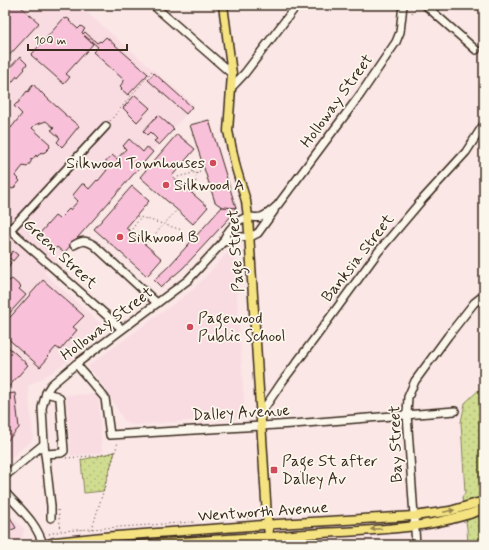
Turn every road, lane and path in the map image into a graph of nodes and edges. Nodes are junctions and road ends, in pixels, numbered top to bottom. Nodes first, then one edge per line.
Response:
1 (153, 5) edge
2 (223, 5) edge
3 (297, 5) edge
4 (403, 5) edge
5 (425, 5) edge
6 (417, 7) dead end
7 (412, 13) dead end
8 (476, 50) dead end
9 (152, 71) dead end
10 (232, 74) junction
11 (231, 88) junction
12 (484, 124) edge
13 (106, 126) joint
14 (183, 163) dead end
15 (200, 171) dead end
16 (197, 172) junction
17 (194, 173) junction
18 (174, 178) dead end
19 (192, 193) dead end
20 (277, 206) junction
21 (177, 210) dead end
22 (137, 216) dead end
23 (248, 217) junction
24 (141, 218) junction
25 (164, 225) junction
26 (7, 228) edge
27 (128, 230) dead end
28 (182, 230) dead end
29 (250, 237) junction
30 (223, 242) junction
31 (74, 245) dead end
32 (145, 245) dead end
33 (484, 295) edge
34 (157, 303) junction
35 (122, 329) junction
36 (76, 364) junction
37 (46, 393) junction
38 (455, 411) dead end
39 (261, 413) junction
40 (407, 414) junction
41 (261, 426) junction
42 (120, 435) junction
43 (44, 444) junction
44 (115, 452) junction
45 (45, 454) junction
46 (62, 458) dead end
47 (5, 476) edge
48 (5, 492) edge
49 (484, 501) edge
50 (58, 506) dead end
51 (484, 509) edge
52 (414, 516) junction
53 (256, 517) dead end
54 (51, 518) dead end
55 (245, 519) dead end
56 (195, 522) dead end
57 (267, 525) junction
58 (415, 526) junction
59 (92, 529) junction
60 (61, 531) junction
61 (329, 533) junction
62 (49, 534) dead end
63 (89, 539) junction
64 (27, 540) dead end
65 (270, 541) edge
66 (16, 545) edge
67 (44, 545) edge
68 (136, 545) edge
69 (285, 545) edge
70 (416, 545) edge

1 - 10 street
2 - 10 main road, Page Street
3 - 11 street
4 - 20 street, Holloway Street
5 - 8 street
6 - 7 path
9 - 13 path
10 - 11 main road, Page Street
11 - 23 main road, Page Street
12 - 39 street, Banksia Street
13 - 26 street, Green Street
14 - 17 path
15 - 16 path
16 - 17 path
16 - 19 path
17 - 18 path
20 - 23 street, Holloway Street
20 - 29 street, Holloway Street
21 - 25 path
22 - 24 path
23 - 29 main road, Page Street
23 - 30 street, Holloway Street
24 - 25 path
24 - 27 path
25 - 28 path
25 - 32 path
26 - 35 street, Green Street
29 - 30 street
29 - 39 main road, Page Street
30 - 34 street, Holloway Street
31 - 34 street
33 - 40 street, Bay Street
34 - 35 street, Holloway Street
35 - 36 street, Holloway Street
36 - 37 street, Holloway Street
36 - 42 street
37 - 43 street
37 - 45 street
38 - 40 street, Dalley Avenue
39 - 41 main road, Page Street
40 - 41 street, Dalley Avenue
40 - 52 street, Bay Street
41 - 42 street, Dalley Avenue
41 - 57 main road, Page Street
42 - 44 path
43 - 45 street
43 - 47 street
44 - 46 path
44 - 59 path
45 - 54 street
48 - 67 street
52 -> 49 main road, Wentworth Avenue
50 - 60 path
51 - 58 main road, Wentworth Avenue
52 - 57 main road, Wentworth Avenue
52 - 58 street, Bay Street
53 - 55 path
56 - 59 path
57 - 63 main road, Wentworth Avenue
57 - 65 main road, Page Street
58 -> 61 main road, Wentworth Avenue
58 - 70 street, Bay Street
59 - 60 path
59 - 63 path
60 - 62 path
61 - 65 main road, Wentworth Avenue
61 - 69 main road
63 - 67 main road, Wentworth Avenue
64 - 66 path
65 - 68 main road, Wentworth Avenue

